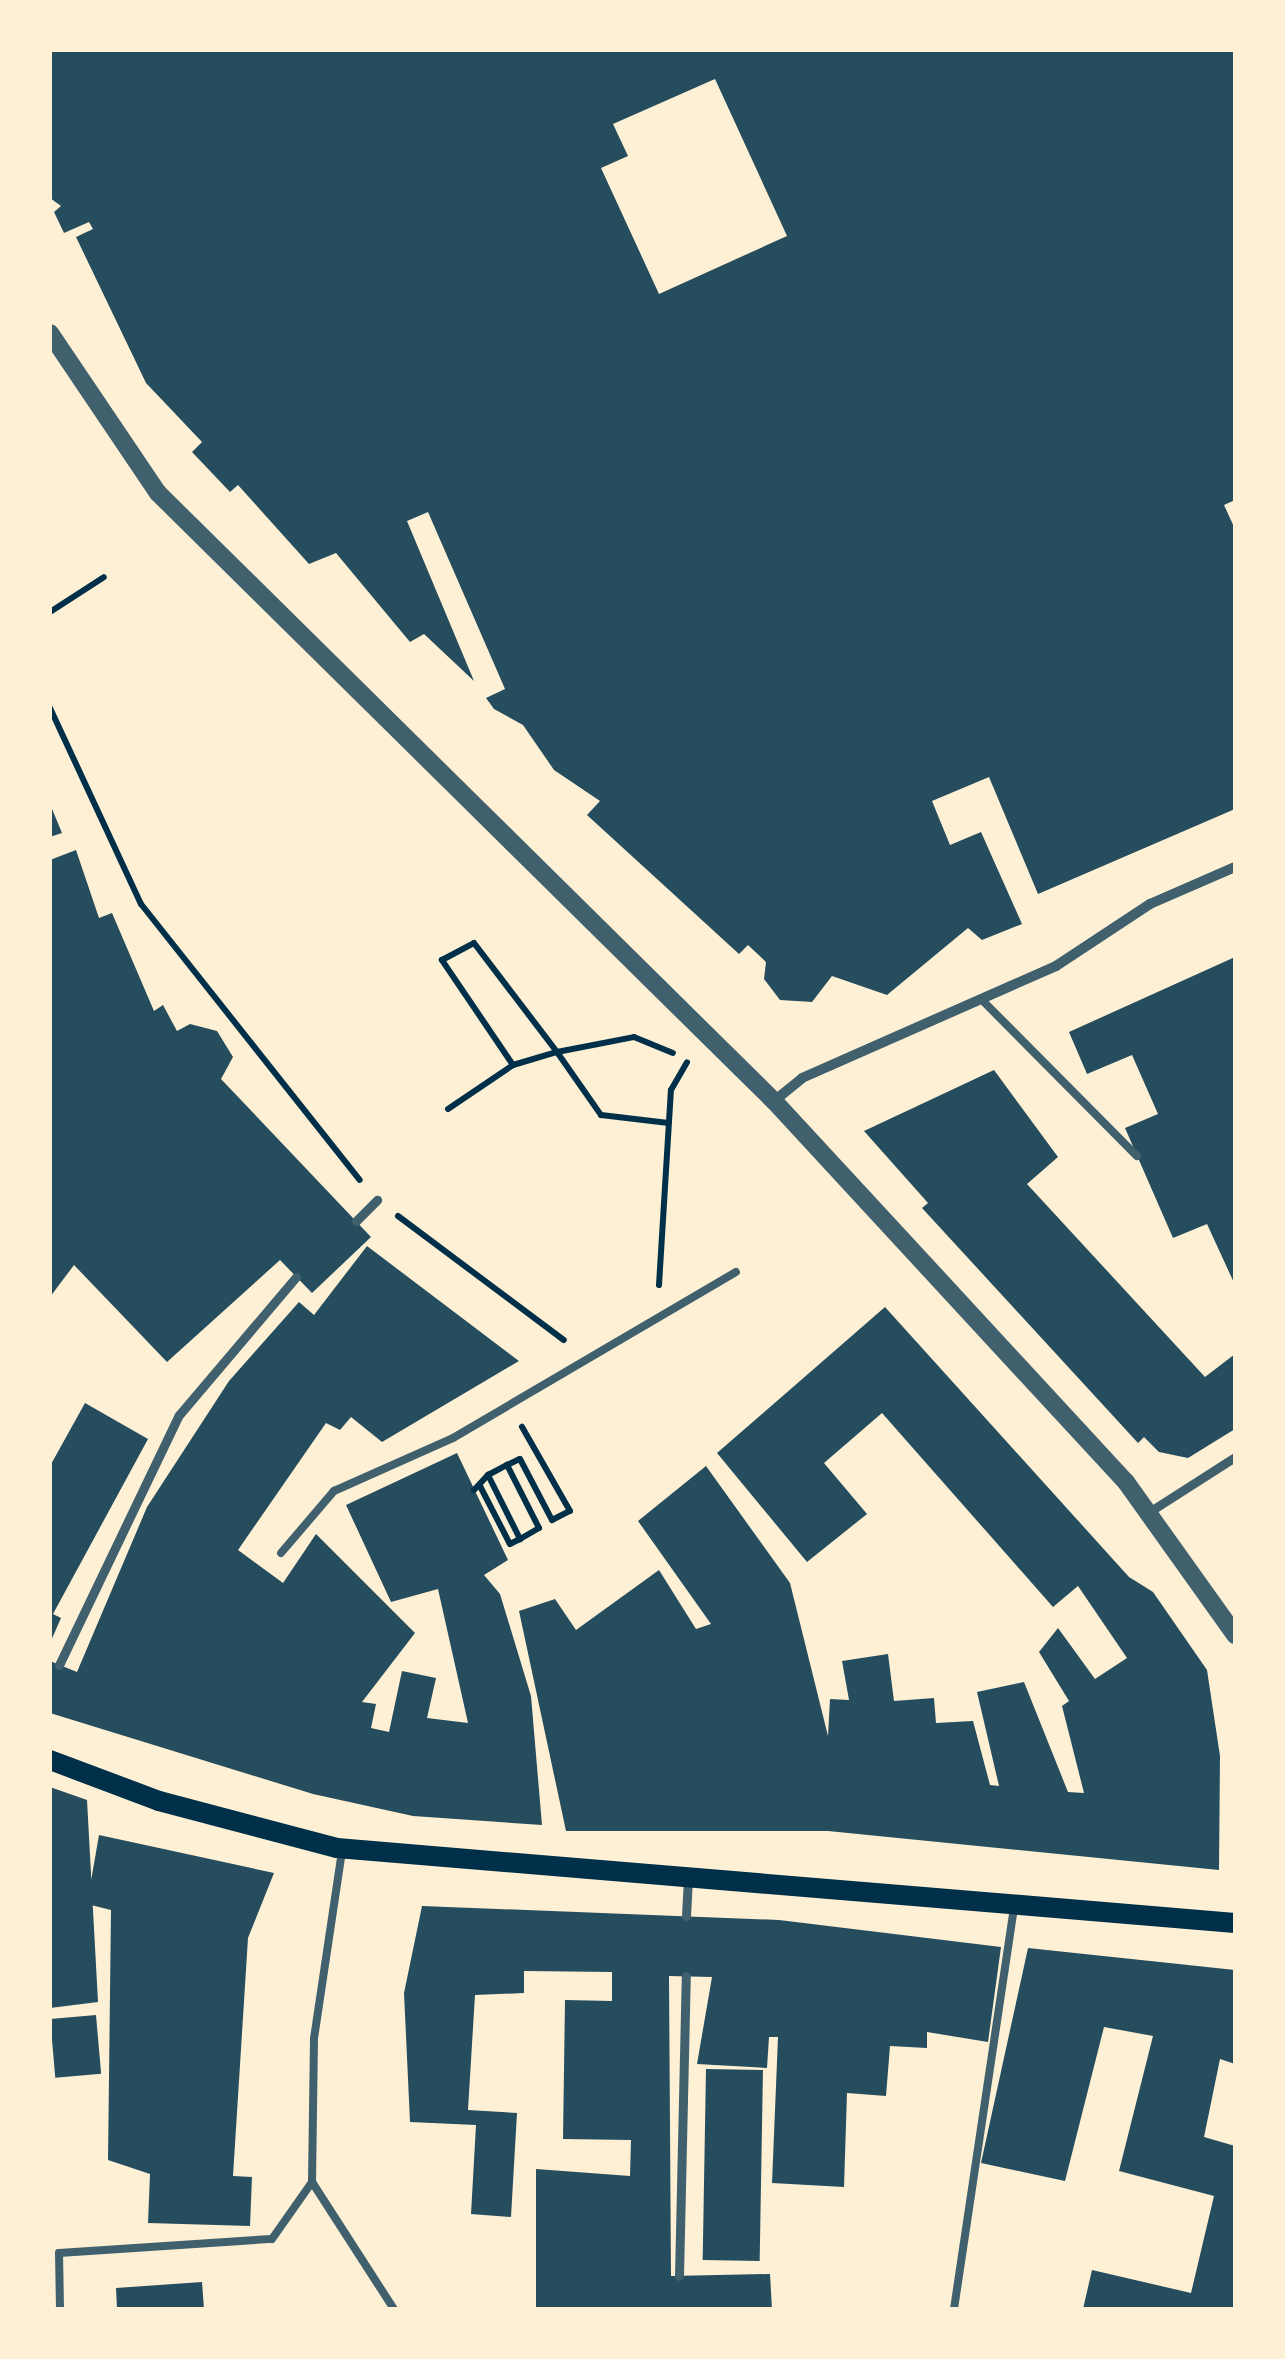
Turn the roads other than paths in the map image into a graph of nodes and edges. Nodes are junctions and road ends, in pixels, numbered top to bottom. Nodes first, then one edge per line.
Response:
1 (50, 333) edge
2 (1235, 867) edge
3 (982, 1000) junction
4 (774, 1101) junction
5 (1138, 1156) dead end
6 (377, 1200) road end
7 (356, 1221) dead end
8 (736, 1272) dead end
9 (296, 1277) dead end
10 (1235, 1457) edge
11 (1149, 1512) junction
12 (280, 1552) dead end
13 (1235, 1635) edge
14 (59, 1665) dead end
15 (50, 1760) edge
16 (342, 1848) junction
17 (688, 1877) junction
18 (1014, 1904) junction
19 (686, 1916) dead end
20 (1235, 1923) edge
21 (686, 1976) dead end
22 (312, 2182) junction
23 (679, 2276) dead end
24 (60, 2309) edge
25 (394, 2309) edge
26 (954, 2309) edge

1 - 4 street
2 - 3 street
3 - 4 street
3 - 5 lane
4 - 11 street
6 - 7 street
8 - 12 lane
9 - 14 street
10 - 11 street
11 - 13 street
15 - 16 main road
16 - 17 main road
16 - 22 lane
17 - 18 main road
17 - 19 street
18 - 20 main road
18 - 26 lane
21 - 23 street
22 - 24 lane
22 - 25 lane

